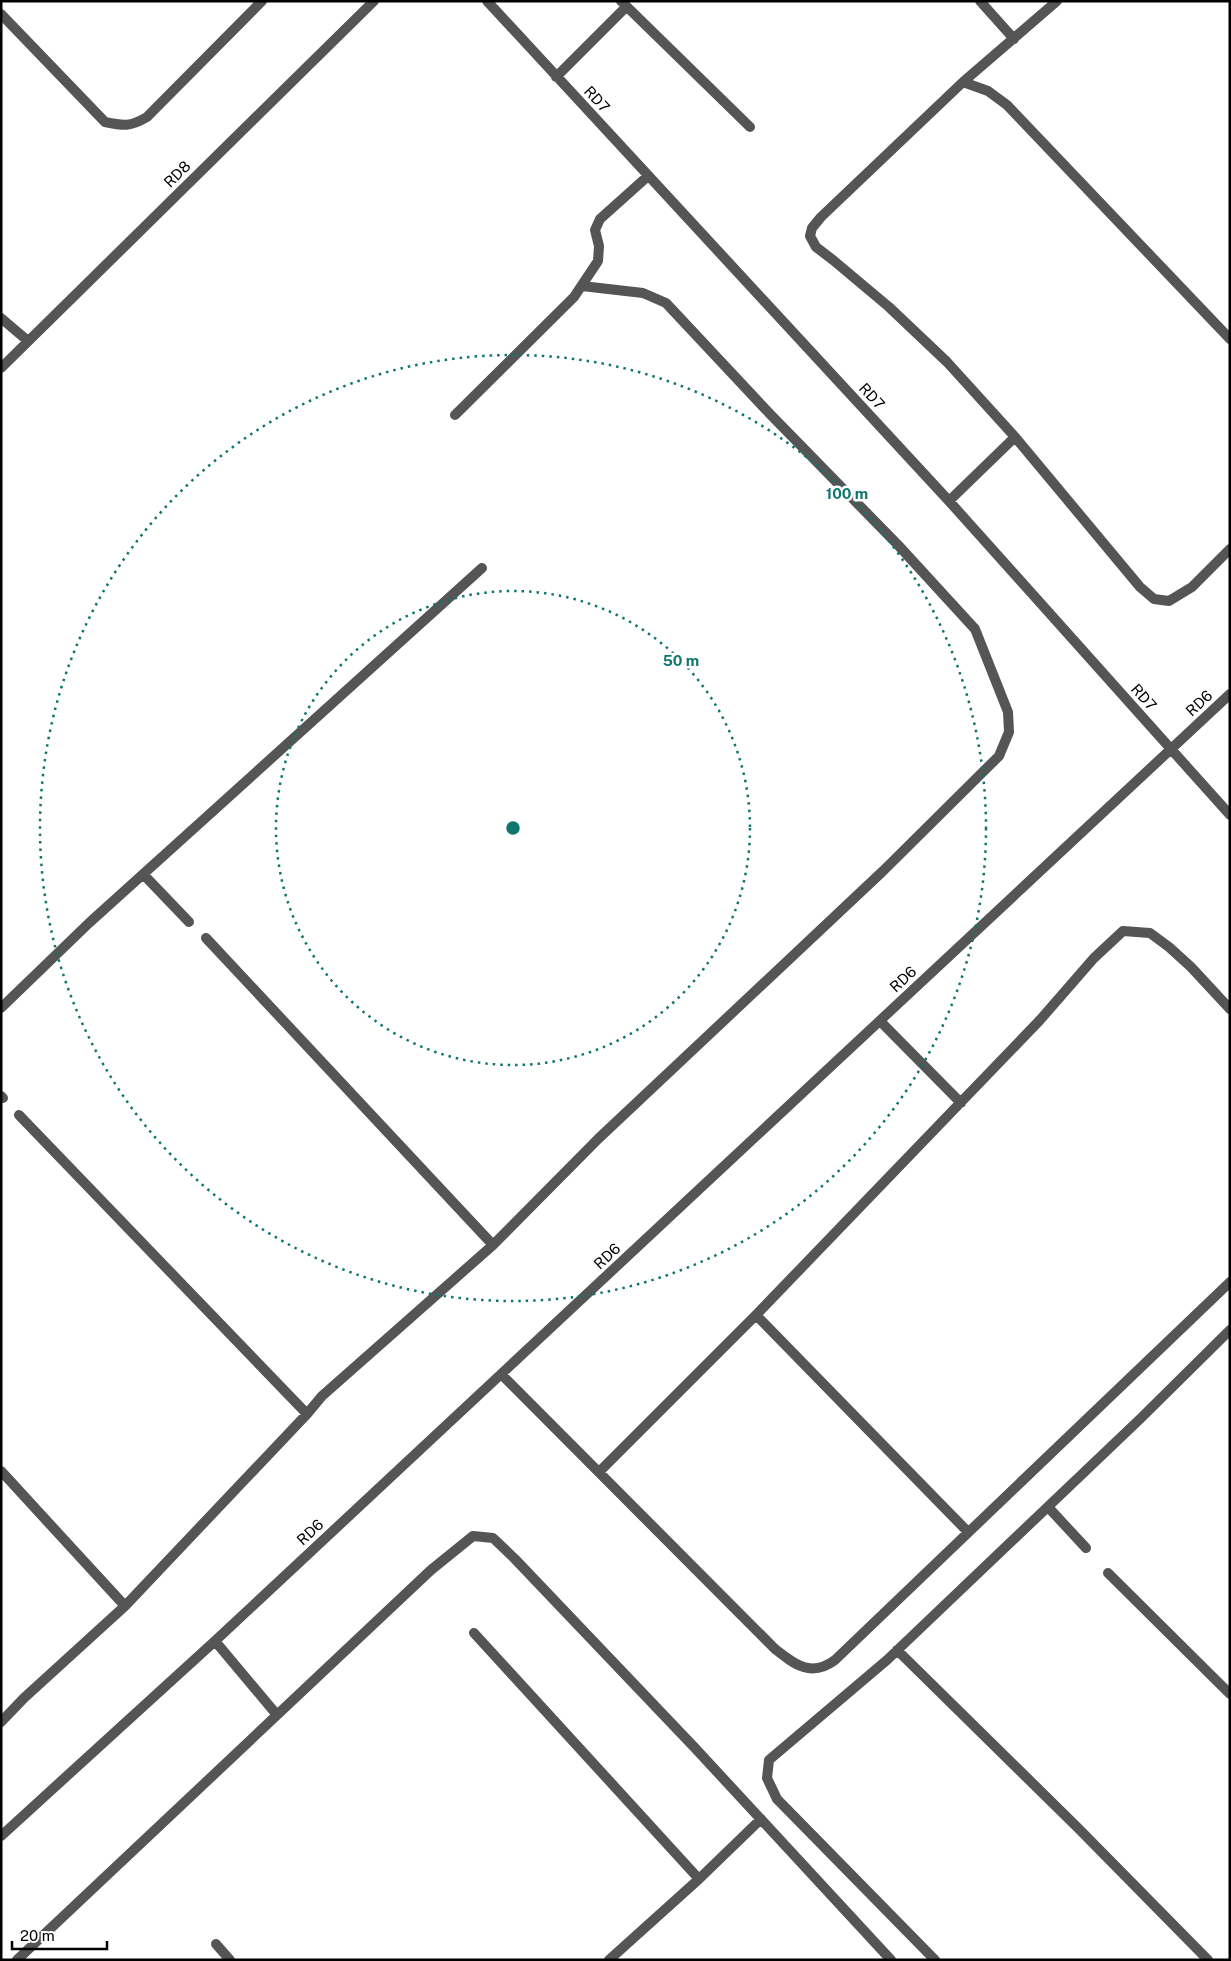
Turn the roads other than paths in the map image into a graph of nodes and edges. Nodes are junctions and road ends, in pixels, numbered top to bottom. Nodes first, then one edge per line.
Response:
1 (262, 1) edge
2 (374, 1) edge
3 (488, 1) edge
4 (980, 1) edge
5 (1057, 1) edge
6 (623, 4) edge
7 (1, 14) edge
8 (1014, 39) junction
9 (556, 77) junction
10 (963, 82) junction
11 (750, 127) dead end
12 (648, 176) junction
13 (582, 286) junction
14 (1, 318) edge
15 (1230, 339) edge
16 (28, 341) junction
17 (1, 368) edge
18 (455, 415) dead end
19 (1014, 437) junction
20 (949, 501) junction
21 (1230, 549) edge
22 (482, 568) dead end
23 (1230, 694) edge
24 (1171, 750) junction
25 (1230, 815) edge
26 (143, 874) junction
27 (189, 922) dead end
28 (206, 938) dead end
29 (1, 1008) edge
30 (1230, 1009) edge
31 (880, 1021) junction
32 (960, 1103) junction
33 (19, 1115) dead end
34 (492, 1245) junction
35 (1230, 1282) edge
36 (756, 1315) junction
37 (1230, 1330) edge
38 (502, 1374) junction
39 (307, 1414) junction
40 (1, 1471) edge
41 (599, 1472) junction
42 (1048, 1507) junction
43 (968, 1532) junction
44 (1086, 1548) dead end
45 (1108, 1573) dead end
46 (125, 1606) junction
47 (474, 1633) dead end
48 (215, 1641) junction
49 (897, 1650) junction
50 (1230, 1694) edge
51 (277, 1715) junction
52 (1, 1722) edge
53 (761, 1819) junction
54 (1, 1836) edge
55 (699, 1878) junction
56 (216, 1944) dead end
57 (17, 1960) edge
58 (230, 1960) edge
59 (609, 1960) edge
60 (891, 1960) edge
61 (935, 1960) edge
62 (1208, 1960) edge

1 - 7 lane
2 - 16 lane, RD8
3 - 9 lane, RD7
4 - 8 lane
5 - 8 lane
6 - 9 lane
6 - 11 lane
8 - 10 lane
9 - 12 lane, RD7
10 - 15 lane
10 - 19 lane
12 - 13 lane
12 - 20 lane, RD7
13 - 18 lane
13 - 34 lane
14 - 16 lane
16 - 17 lane, RD8
19 - 20 lane
19 - 21 lane
20 - 24 lane, RD7
22 - 26 lane
23 - 24 lane, RD6
24 - 25 lane, RD7
24 - 31 lane, RD6
26 - 27 lane
26 - 29 lane
28 - 34 lane
30 - 32 lane
31 - 32 lane
31 - 38 lane, RD6
32 - 36 lane
33 - 39 lane
34 - 39 lane
35 - 43 lane
36 - 41 lane
36 - 43 lane
37 - 42 lane
38 - 41 lane
38 - 48 lane, RD6
39 - 46 lane
40 - 46 lane
41 - 43 lane
42 - 44 lane
42 - 49 lane
45 - 50 lane
46 - 52 lane
47 - 55 lane
48 - 51 lane
48 - 54 lane, RD6
49 - 61 lane
49 - 62 lane
51 - 53 lane
51 - 57 lane
53 - 55 lane
53 - 60 lane
55 - 59 lane
56 - 58 lane

